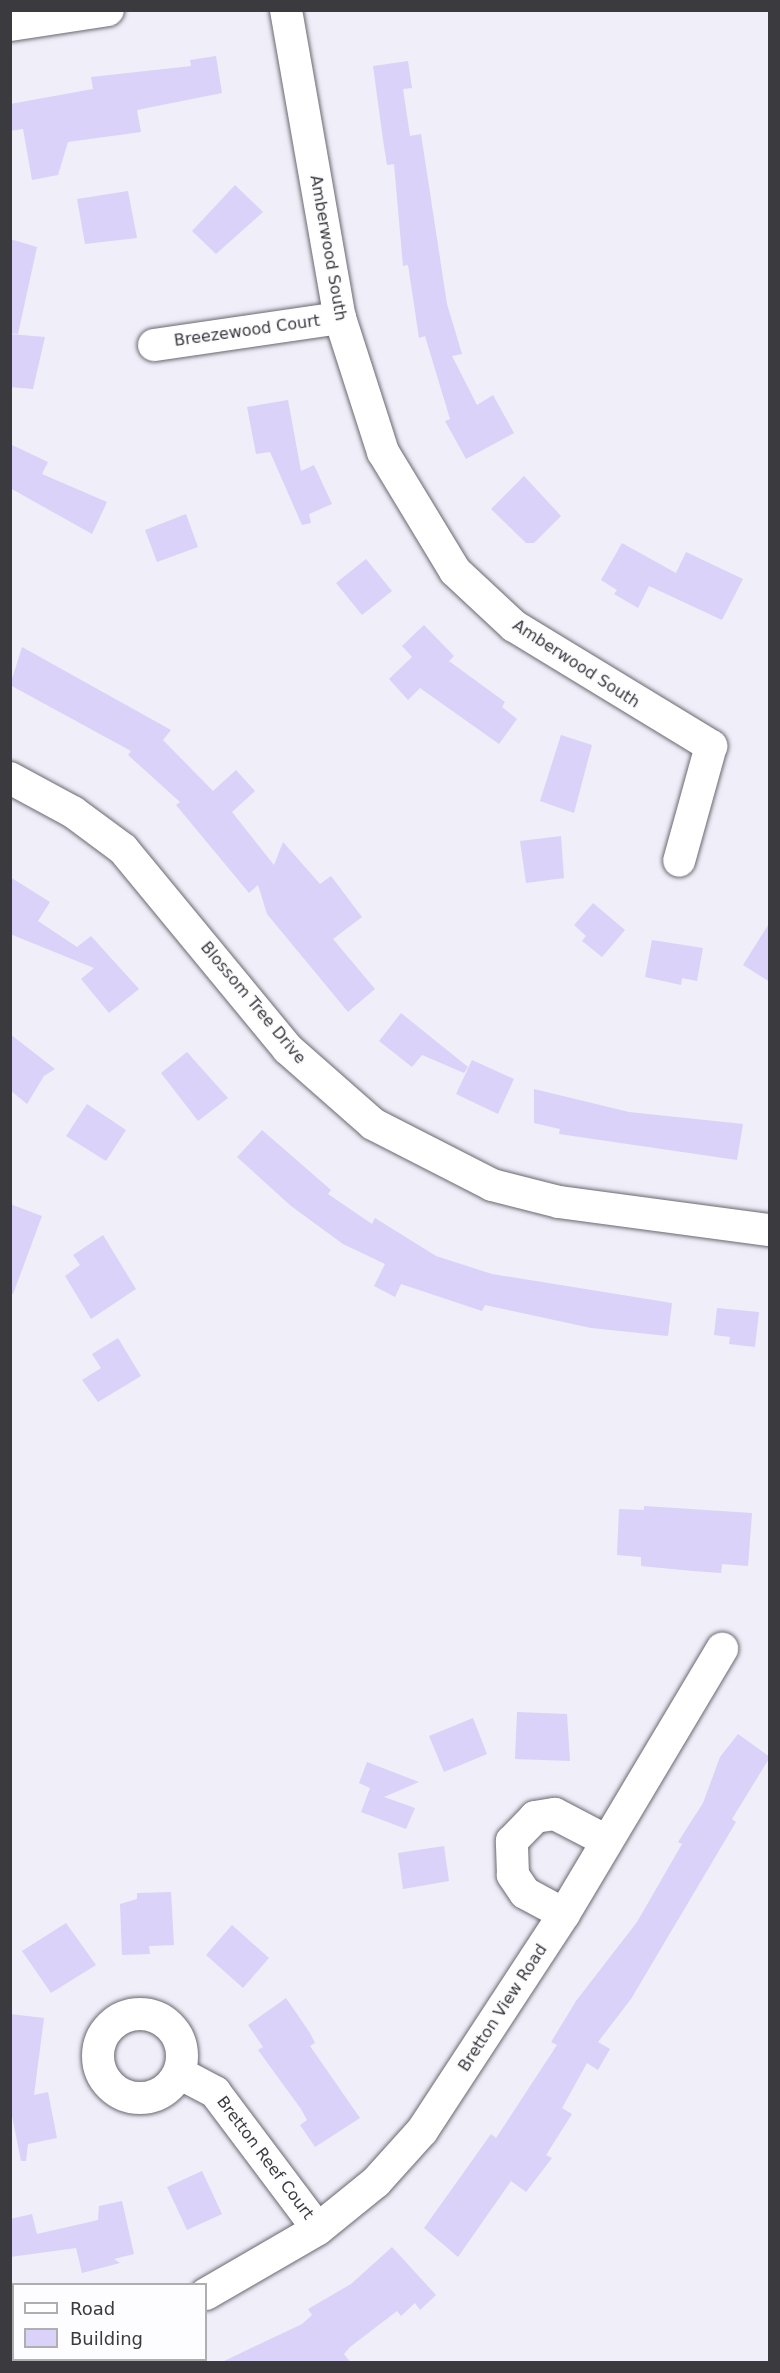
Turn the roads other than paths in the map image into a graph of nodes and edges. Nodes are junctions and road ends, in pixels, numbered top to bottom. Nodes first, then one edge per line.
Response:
1 (108, 10) edge
2 (286, 10) edge
3 (10, 24) edge
4 (340, 318) junction
5 (154, 345) dead end
6 (10, 778) edge
7 (679, 861) dead end
8 (770, 1230) edge
9 (722, 1649) dead end
10 (605, 1840) junction
11 (564, 1914) junction
12 (179, 2073) dead end
13 (318, 2229) junction
14 (207, 2293) edge

1 - 3 street
2 - 4 street, Amberwood South
4 - 5 street, Breezewood Court
4 - 7 street, Amberwood South
6 - 8 street, Blossom Tree Drive
9 - 10 street, Bretton View Road
10 - 11 street, Bretton View Road
10 - 11 street
11 - 13 street, Bretton View Road
12 - 13 street, Bretton Reef Court
13 - 14 street, Bretton View Road

